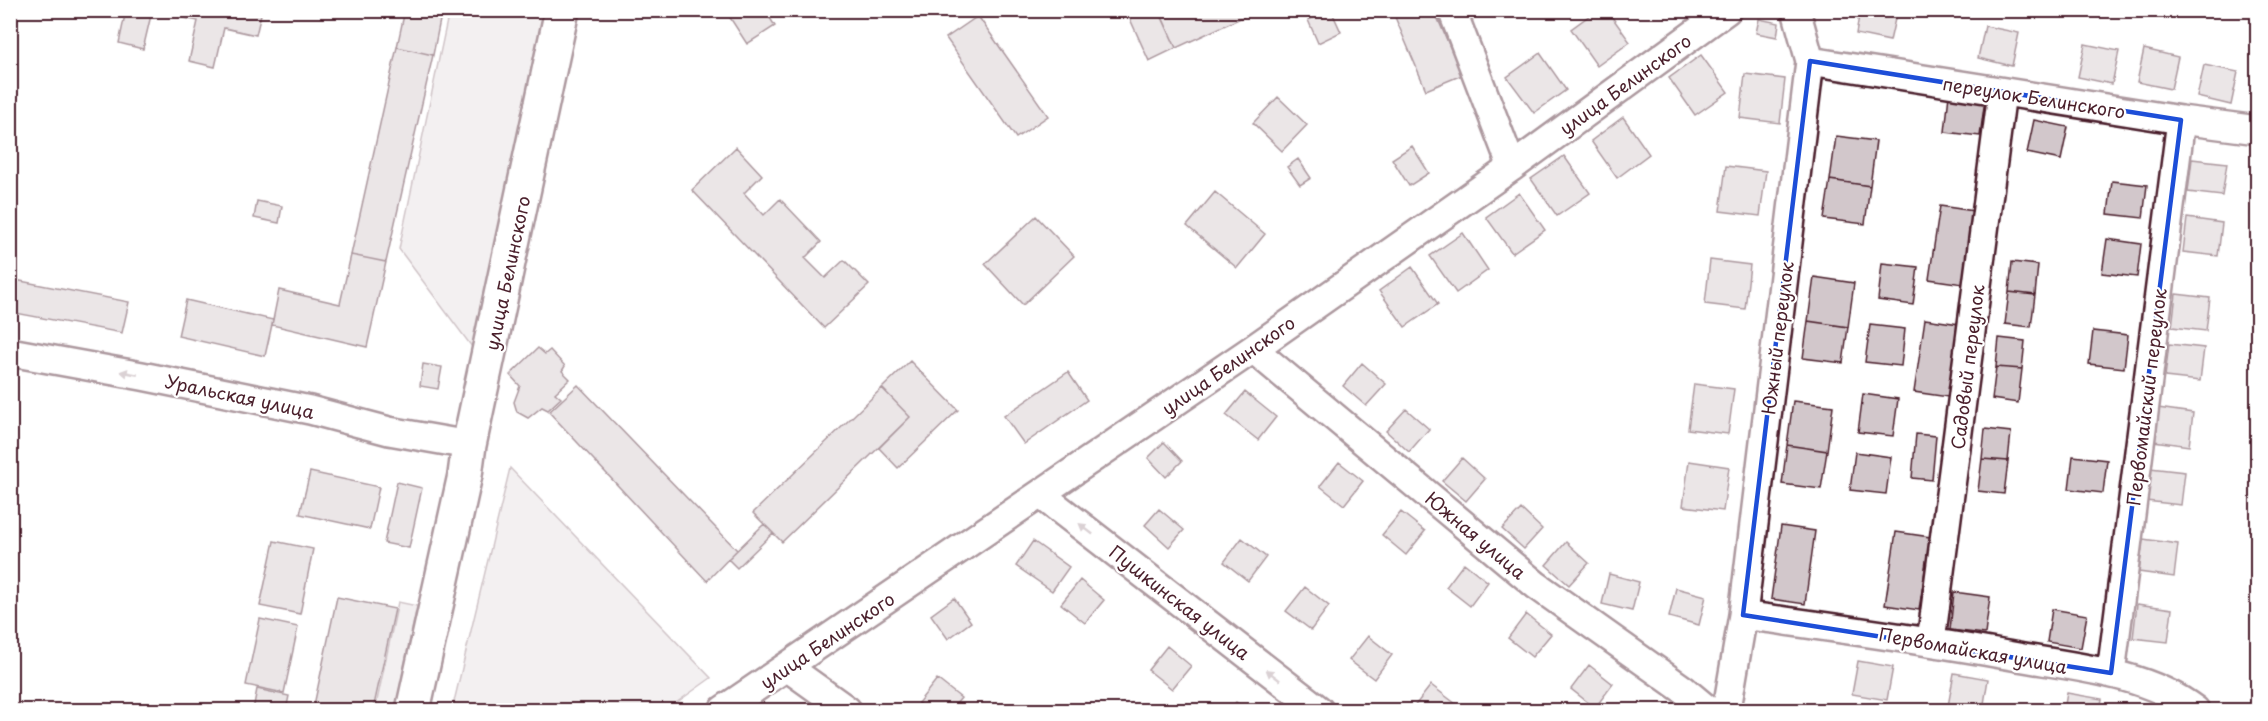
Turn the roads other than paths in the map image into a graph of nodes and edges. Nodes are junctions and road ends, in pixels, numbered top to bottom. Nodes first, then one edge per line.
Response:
1 (562, 10) edge
2 (1452, 10) edge
3 (1727, 10) edge
4 (1796, 10) edge
5 (1810, 61) junction
6 (2002, 92) junction
7 (2181, 120) junction
8 (2258, 130) edge
9 (1512, 166) junction
10 (1253, 349) junction
11 (10, 352) edge
12 (469, 445) junction
13 (1040, 494) junction
14 (1743, 615) junction
15 (1931, 641) junction
16 (787, 667) junction
17 (2111, 674) junction
18 (413, 711) edge
19 (723, 711) edge
20 (847, 711) edge
21 (1319, 711) edge
22 (1708, 711) edge
23 (1724, 711) edge
24 (2195, 711) edge

1 - 12 main road, улица Белинского
2 - 9 street
3 - 9 street, улица Белинского
4 - 5 street
5 - 6 street, переулок Белинского
5 - 14 street, Южный переулок
6 - 7 street, переулок Белинского
6 - 15 street, Садовый переулок
7 - 8 street, переулок Белинского
7 - 17 street, Первомайский переулок
9 - 10 street, улица Белинского
10 - 13 street, улица Белинского
10 - 22 street, Южная улица
12 -> 11 street, Уральская улица
12 - 18 main road, улица Белинского
13 - 16 street, улица Белинского
21 -> 13 street, Пушкинская улица
14 - 15 street, Первомайская улица
14 - 23 street, Южный переулок
15 - 17 street, Первомайская улица
16 - 19 street, улица Белинского
16 - 20 street
17 - 24 street, Первомайская улица

